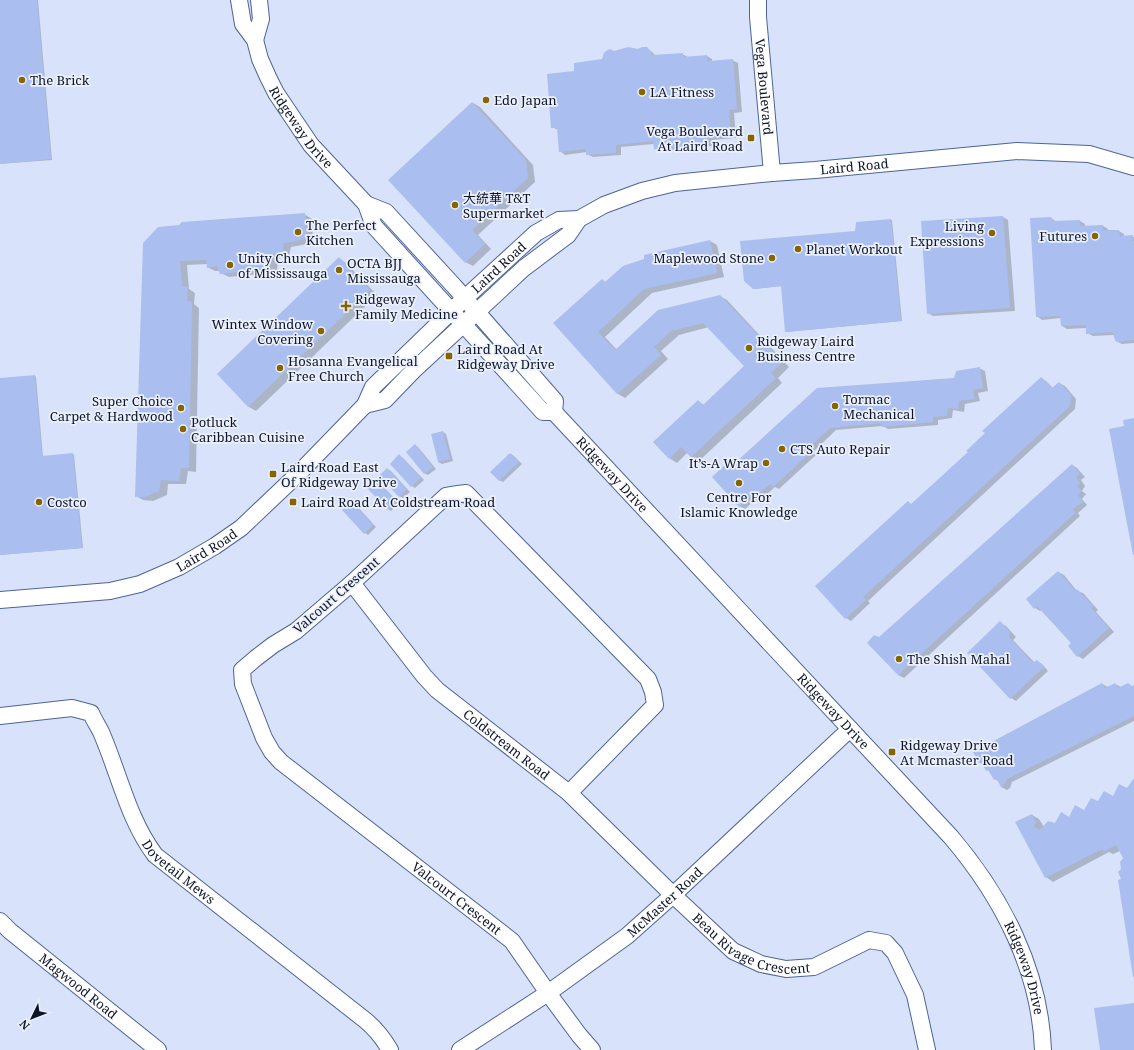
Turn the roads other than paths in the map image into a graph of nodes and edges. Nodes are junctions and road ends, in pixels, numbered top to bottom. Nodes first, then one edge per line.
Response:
1 (239, 0) edge
2 (258, 0) edge
3 (758, 0) edge
4 (255, 40) junction
5 (1134, 167) edge
6 (772, 172) junction
7 (366, 204) junction
8 (579, 219) junction
9 (465, 298) junction
10 (452, 311) junction
11 (477, 312) junction
12 (464, 324) junction
13 (366, 405) junction
14 (554, 412) junction
15 (352, 583) junction
16 (0, 600) edge
17 (0, 716) edge
18 (850, 729) junction
19 (569, 793) junction
20 (673, 895) junction
21 (0, 922) edge
22 (548, 994) junction
23 (158, 1050) edge
24 (390, 1050) edge
25 (460, 1050) edge
26 (592, 1050) edge
27 (927, 1050) edge
28 (1043, 1050) edge

1 - 4 street, Ridgeway Drive
2 - 4 street, Ridgeway Drive
3 - 6 street, Vega Boulevard
4 - 7 street, Ridgeway Drive
5 - 6 street, Laird Road
6 - 8 street, Laird Road
7 - 9 street, Ridgeway Drive
7 - 10 street, Ridgeway Drive
8 - 9 street, Laird Road
8 - 11 street, Laird Road
9 - 10 street, Laird Road
9 - 11 street, Ridgeway Drive
10 - 12 street, Ridgeway Drive
10 - 13 street, Laird Road
11 - 12 street, Laird Road
11 - 14 street, Ridgeway Drive
12 - 13 street, Laird Road
12 - 14 street, Ridgeway Drive
13 - 16 street, Laird Road
14 - 18 street, Ridgeway Drive
15 - 19 street, Coldstream Road
15 - 19 street, Valcourt Crescent
15 - 22 street, Valcourt Crescent
17 - 24 street, Dovetail Mews
18 - 20 street, McMaster Road
18 - 28 street, Ridgeway Drive
19 - 20 street, Coldstream Road
20 - 22 street, McMaster Road
20 - 27 street, Beau Rivage Crescent
21 - 23 street, Magwood Road
22 - 25 street, McMaster Road
22 - 26 street

